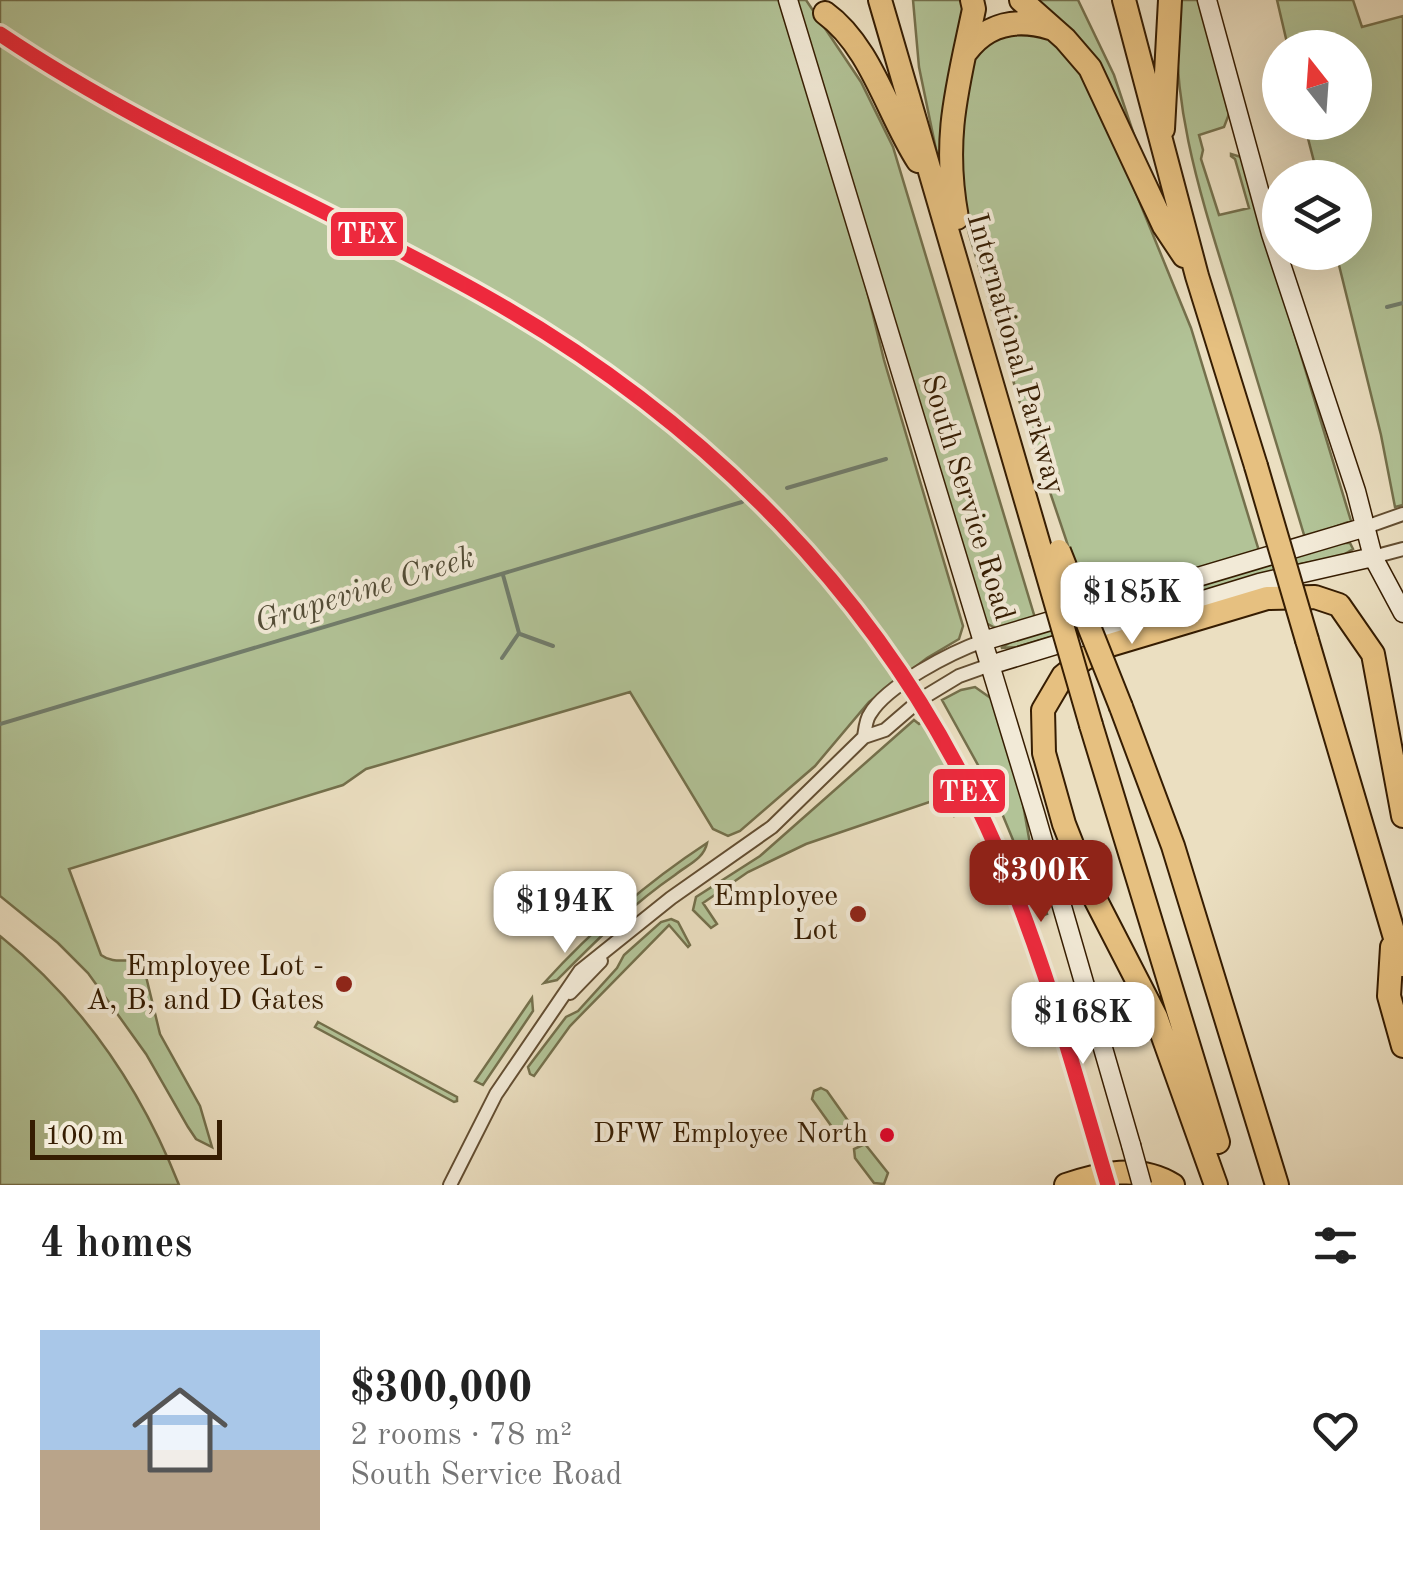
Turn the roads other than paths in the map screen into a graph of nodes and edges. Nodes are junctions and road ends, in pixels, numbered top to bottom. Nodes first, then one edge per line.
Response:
1 (788, 0) edge
2 (880, 0) edge
3 (972, 0) edge
4 (1021, 0) edge
5 (1124, 0) edge
6 (1170, 0) edge
7 (1207, 0) edge
8 (820, 7) edge
9 (1053, 29) junction
10 (965, 54) junction
11 (1162, 152) junction
12 (934, 185) junction
13 (960, 272) junction
14 (1197, 276) junction
15 (1403, 514) edge
16 (1366, 527) junction
17 (1403, 549) edge
18 (1050, 552) junction
19 (1373, 557) junction
20 (1403, 613) edge
21 (983, 641) junction
22 (990, 665) junction
23 (864, 737) junction
24 (1403, 816) edge
25 (1393, 932) junction
26 (1403, 965) edge
27 (1403, 1046) edge
28 (450, 1185) edge
29 (1066, 1185) edge
30 (1142, 1185) edge
31 (1173, 1185) edge
32 (1216, 1185) edge
33 (1230, 1185) edge
34 (1277, 1185) edge

1 - 21 main road, South Service Road
2 - 12 highway, International Parkway
3 - 10 highway
4 - 9 highway
5 - 11 highway
6 - 11 highway
7 - 16 main road
8 - 12 highway
9 - 10 highway
9 - 14 highway
10 - 13 highway
11 - 14 highway
12 - 13 highway, International Parkway
13 - 18 highway, International Parkway
14 - 25 highway, bridge
15 - 16 street
16 - 19 main road
16 - 21 main road
17 - 19 street
18 - 33 highway, International Parkway, bridge
18 - 34 highway, bridge
19 - 20 main road
19 - 22 main road
21 - 22 main road, South Service Road
21 - 23 street
22 - 23 street
22 - 30 main road, South Service Road, bridge
23 - 28 street
24 - 32 highway
25 - 26 highway
25 - 27 highway
29 - 31 highway

